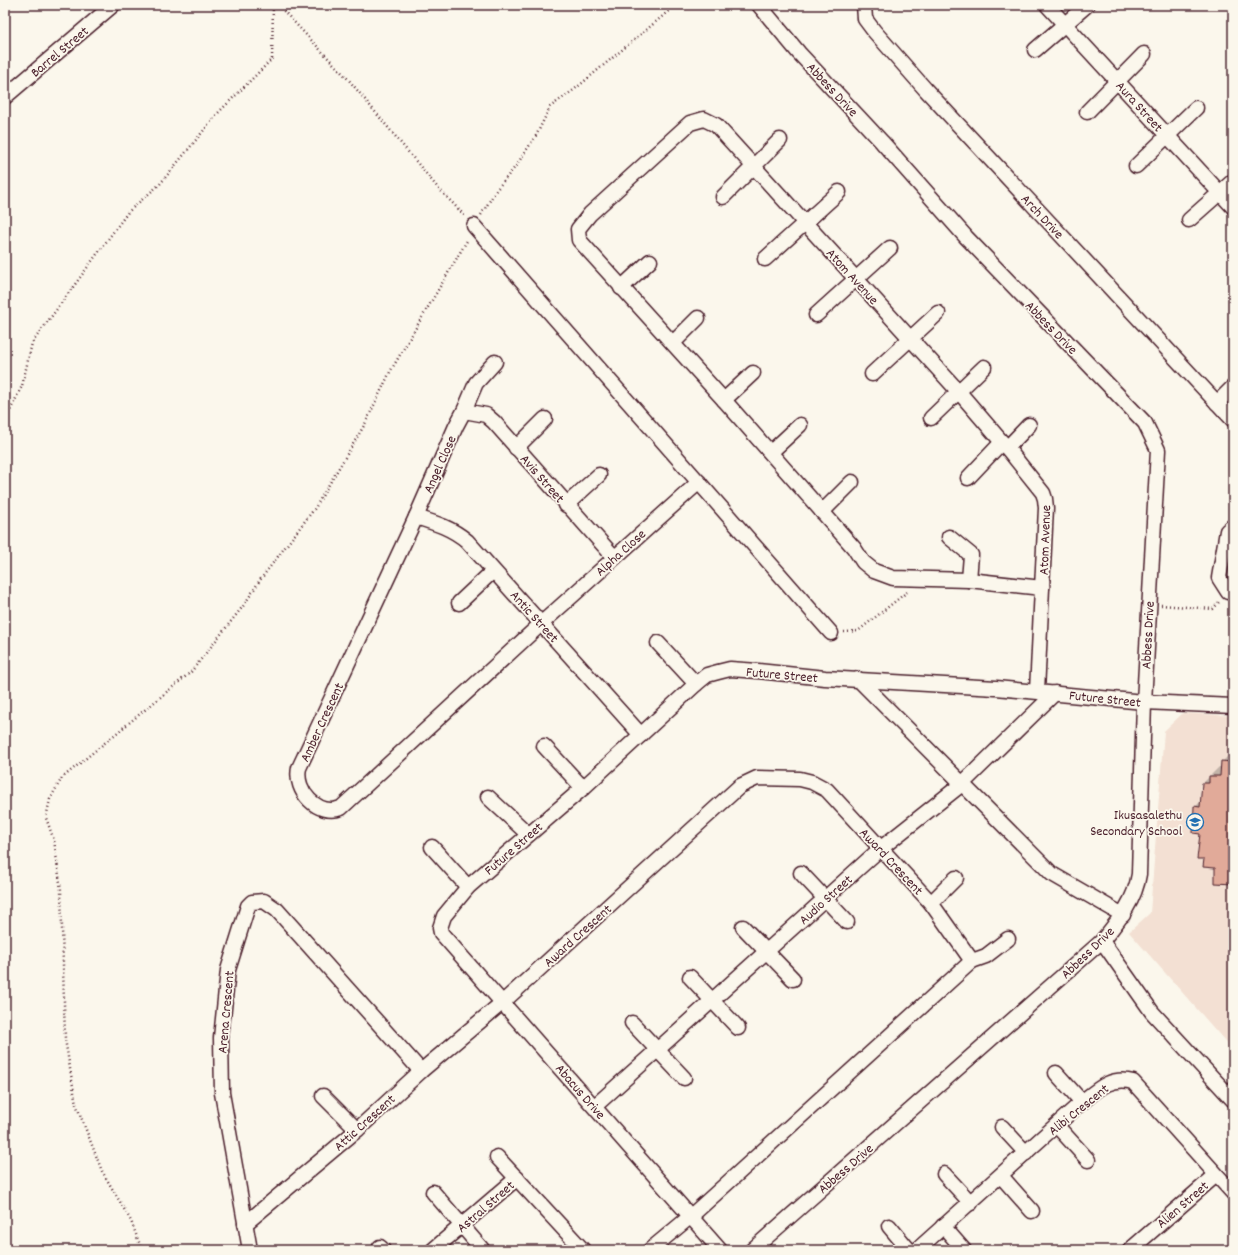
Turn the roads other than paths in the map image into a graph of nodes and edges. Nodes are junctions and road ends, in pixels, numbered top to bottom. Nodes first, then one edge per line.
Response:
1 (113, 5) edge
2 (759, 5) edge
3 (864, 5) edge
4 (1047, 5) edge
5 (1086, 5) edge
6 (1064, 25) junction
7 (1034, 50) dead end
8 (1144, 54) dead end
9 (1117, 81) junction
10 (5, 97) edge
11 (1196, 108) dead end
12 (1087, 112) dead end
13 (1168, 136) junction
14 (780, 140) dead end
15 (1136, 166) dead end
16 (754, 168) junction
17 (1233, 181) edge
18 (840, 192) dead end
19 (1220, 193) junction
20 (723, 198) dead end
21 (1233, 207) edge
22 (1189, 220) dead end
23 (805, 223) junction
24 (474, 226) road end
25 (890, 248) dead end
26 (765, 259) dead end
27 (650, 261) dead end
28 (856, 280) junction
29 (621, 288) junction
30 (938, 313) dead end
31 (816, 315) dead end
32 (698, 318) dead end
33 (909, 339) junction
34 (673, 343) junction
35 (495, 362) dead end
36 (984, 368) dead end
37 (753, 373) dead end
38 (872, 374) dead end
39 (1233, 387) edge
40 (958, 392) junction
41 (724, 400) junction
42 (1216, 403) junction
43 (464, 411) junction
44 (931, 418) dead end
45 (545, 419) dead end
46 (1233, 420) edge
47 (800, 425) dead end
48 (1030, 425) dead end
49 (1004, 445) junction
50 (516, 448) junction
51 (770, 452) junction
52 (599, 475) dead end
53 (968, 478) dead end
54 (699, 482) junction
55 (852, 482) dead end
56 (566, 505) junction
57 (822, 512) junction
58 (416, 517) junction
59 (1233, 526) edge
60 (949, 537) dead end
61 (614, 557) junction
62 (493, 571) junction
63 (969, 580) junction
64 (1042, 588) junction
65 (1231, 592) edge
66 (459, 603) dead end
67 (542, 623) junction
68 (831, 633) road end
69 (658, 643) dead end
70 (858, 679) junction
71 (696, 684) junction
72 (1037, 692) junction
73 (1055, 693) junction
74 (1144, 702) junction
75 (1233, 706) edge
76 (641, 735) junction
77 (544, 746) dead end
78 (962, 784) junction
79 (583, 788) junction
80 (488, 797) dead end
81 (528, 834) junction
82 (432, 847) dead end
83 (880, 849) junction
84 (801, 873) dead end
85 (956, 878) dead end
86 (468, 887) junction
87 (825, 899) junction
88 (931, 902) junction
89 (1123, 915) junction
90 (847, 922) dead end
91 (743, 927) dead end
92 (441, 933) joint
93 (1008, 939) dead end
94 (1102, 941) junction
95 (767, 952) junction
96 (972, 961) junction
97 (690, 977) dead end
98 (793, 979) dead end
99 (714, 1000) junction
100 (503, 1002) junction
101 (632, 1023) dead end
102 (738, 1028) dead end
103 (656, 1050) junction
104 (421, 1070) junction
105 (1056, 1073) dead end
106 (684, 1078) dead end
107 (323, 1096) dead end
108 (1233, 1100) edge
109 (1082, 1102) junction
110 (595, 1106) junction
111 (1056, 1126) junction
112 (1002, 1127) dead end
113 (357, 1130) junction
114 (1026, 1153) junction
115 (498, 1157) dead end
116 (1088, 1160) dead end
117 (944, 1174) dead end
118 (1216, 1175) junction
119 (1000, 1176) junction
120 (517, 1178) junction
121 (433, 1192) dead end
122 (1233, 1193) edge
123 (970, 1203) junction
124 (1032, 1211) dead end
125 (691, 1216) junction
126 (245, 1224) junction
127 (463, 1226) junction
128 (889, 1226) dead end
129 (943, 1226) junction
130 (482, 1248) dead end
131 (250, 1250) edge
132 (433, 1250) edge
133 (583, 1250) edge
134 (650, 1250) edge
135 (720, 1250) edge
136 (752, 1250) edge
137 (909, 1250) edge
138 (917, 1250) edge
139 (964, 1250) edge
140 (1130, 1250) edge

1 - 10 street, Barrel Street
2 - 74 street, Abbess Drive
3 - 42 street, Arch Drive
4 - 6 street, Aura Street
5 - 6 street
6 - 7 street
6 - 9 street, Aura Street
8 - 9 street
9 - 12 street
9 - 13 street, Aura Street
11 - 13 street
13 - 15 street
13 - 19 street, Aura Street
14 - 16 street
16 - 20 street
16 - 23 street, Atom Avenue
16 - 29 street, Atom Avenue
17 - 19 street
18 - 23 street
19 - 21 street, Aura Street
19 - 22 street
23 - 26 street
23 - 28 street, Atom Avenue
24 - 54 street
25 - 28 street
27 - 29 street
28 - 31 street
28 - 33 street, Atom Avenue
29 - 34 street, Atom Avenue
30 - 33 street
32 - 34 street
33 - 38 street
33 - 40 street, Atom Avenue
34 - 41 street, Atom Avenue
35 - 43 street, Angel Close
36 - 40 street
37 - 41 street
39 - 42 street
40 - 44 street
40 - 49 street, Atom Avenue
41 - 51 street, Atom Avenue
42 - 46 street, Arch Drive
43 - 50 street, Avis Street
43 - 58 street, Angel Close
45 - 50 street
47 - 51 street
48 - 49 street
49 - 53 street
49 - 64 street, Atom Avenue
50 - 56 street, Avis Street
51 - 57 street, Atom Avenue
52 - 56 street
54 - 61 street, Alpha Close
54 - 68 street
55 - 57 street
56 - 61 street, Avis Street
57 - 63 street, Atom Avenue
58 - 62 street, Antic Street
58 - 67 street, Amber Crescent
59 - 65 street
60 - 63 street
61 - 67 street, Alpha Close
62 - 66 street
62 - 67 street, Antic Street
63 - 64 street, Atom Avenue
64 - 72 street
67 - 76 street, Antic Street
69 - 71 street
70 - 71 street, Future Street
70 - 72 street, Future Street
70 - 78 street
71 - 76 street, Future Street
72 - 73 street, Future Street
73 - 74 street, Future Street
73 - 78 street, Audio Street
74 - 75 street, Future Street
74 - 89 street, Abbess Drive
76 - 79 street, Future Street
77 - 79 street
78 - 83 street, Audio Street
78 - 89 street
79 - 81 street, Future Street
80 - 81 street
81 - 86 street, Future Street
82 - 86 street
83 - 87 street, Audio Street
83 - 88 street, Award Crescent
83 - 100 street, Award Crescent
84 - 87 street
85 - 88 street
86 - 92 street, Future Street
87 - 90 street
87 - 95 street, Audio Street
88 - 96 street, Award Crescent
89 - 94 street, Abbess Drive
91 - 95 street
92 - 100 street, Abacus Drive
93 - 96 street
94 - 108 street
94 - 136 street, Abbess Drive
95 - 98 street
95 - 99 street, Audio Street
96 - 125 street
97 - 99 street
99 - 102 street
99 - 103 street, Audio Street
100 - 104 street, Attic Crescent
100 - 110 street, Abacus Drive
101 - 103 street
103 - 106 street
103 - 110 street, Audio Street
104 - 113 street, Attic Crescent
104 - 126 street, Arena Crescent
105 - 109 street
107 - 113 street
109 - 111 street, Alibi Crescent
109 - 118 street, Alibi Crescent
110 - 125 street, Abacus Drive
111 - 114 street, Alibi Crescent
111 - 116 street
112 - 114 street
113 - 126 street, Attic Crescent
114 - 119 street, Alibi Crescent
115 - 120 street
117 - 123 street
118 - 122 street, Alibi Crescent
118 - 140 street, Alien Street
119 - 123 street, Alibi Crescent
119 - 124 street
120 - 127 street, Astral Street
120 - 133 street, Astral Street
121 - 127 street
123 - 129 street, Alibi Crescent
125 - 134 street
125 - 135 street, Abacus Drive
126 - 131 street
127 - 130 street
127 - 132 street, Astral Street
128 - 137 street
129 - 138 street, Alibi Crescent
129 - 139 street

